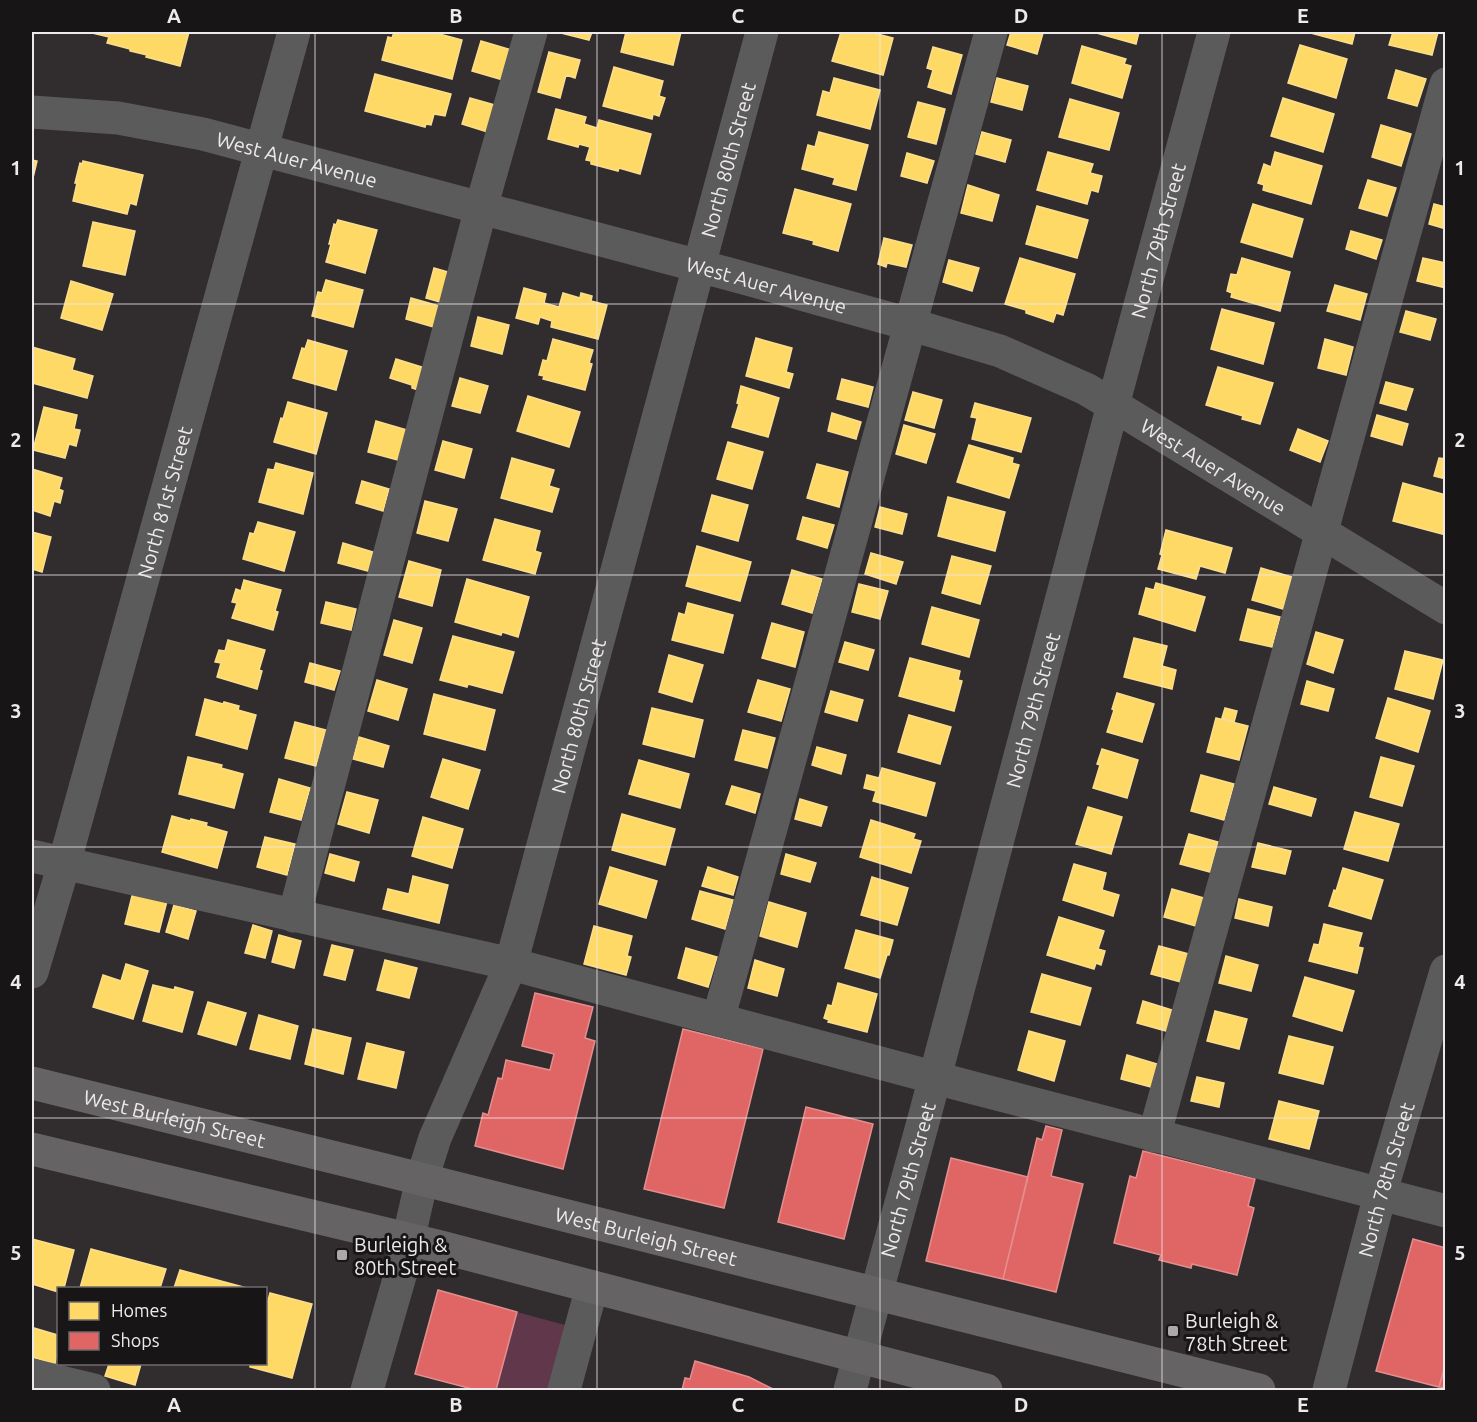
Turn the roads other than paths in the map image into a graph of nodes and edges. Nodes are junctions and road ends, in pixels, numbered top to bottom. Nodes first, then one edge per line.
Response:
1 (294, 32) edge
2 (531, 32) edge
3 (762, 32) edge
4 (991, 32) edge
5 (1214, 32) edge
6 (1446, 84) edge
7 (32, 112) edge
8 (262, 150) junction
9 (481, 208) junction
10 (698, 265) junction
11 (909, 324) junction
12 (1113, 405) junction
13 (1322, 533) junction
14 (1446, 608) edge
15 (32, 856) edge
16 (64, 864) junction
17 (294, 916) junction
18 (512, 964) junction
19 (1446, 971) edge
20 (32, 972) edge
21 (718, 1020) junction
22 (935, 1078) junction
23 (32, 1083) edge
24 (1154, 1136) junction
25 (32, 1149) edge
26 (423, 1179) junction
27 (1380, 1195) junction
28 (1446, 1211) edge
29 (408, 1239) junction
30 (592, 1287) junction
31 (876, 1295) junction
32 (859, 1358) junction
33 (32, 1375) edge
34 (94, 1390) edge
35 (367, 1390) edge
36 (564, 1390) edge
37 (850, 1390) edge
38 (986, 1390) edge
39 (1259, 1390) edge
40 (1329, 1390) edge

1 - 8 street, North 81st Street
2 - 9 street
3 - 10 street, North 80th Street
4 - 11 street
5 - 12 street, North 79th Street
6 - 13 street
7 - 8 street, West Auer Avenue
8 - 9 street, West Auer Avenue
8 - 16 street, North 81st Street
9 - 10 street, West Auer Avenue
9 - 17 street
10 - 11 street, West Auer Avenue
10 - 18 street, North 80th Street
11 - 12 street, West Auer Avenue
11 - 21 street
12 - 13 street, West Auer Avenue
12 - 22 street, North 79th Street
13 - 14 street, West Auer Avenue
13 - 24 street
15 - 16 street
16 - 17 street
16 - 20 street, North 81st Street
17 - 18 street
18 - 21 street
18 - 26 street, North 80th Street
19 - 27 street, North 78th Street
21 - 22 street
22 - 24 street
22 - 31 street, North 79th Street
23 - 26 main road, West Burleigh Street
24 - 27 street
25 - 29 main road
26 - 29 street, North 80th Street
26 - 31 main road, West Burleigh Street
27 - 28 street
27 - 40 street, North 78th Street
29 - 30 main road
29 - 35 street, North 80th Street
30 - 32 main road
30 - 36 street
31 - 32 street, North 79th Street
31 - 39 main road, West Burleigh Street
32 - 37 street, North 79th Street
32 - 38 main road
33 - 34 street

